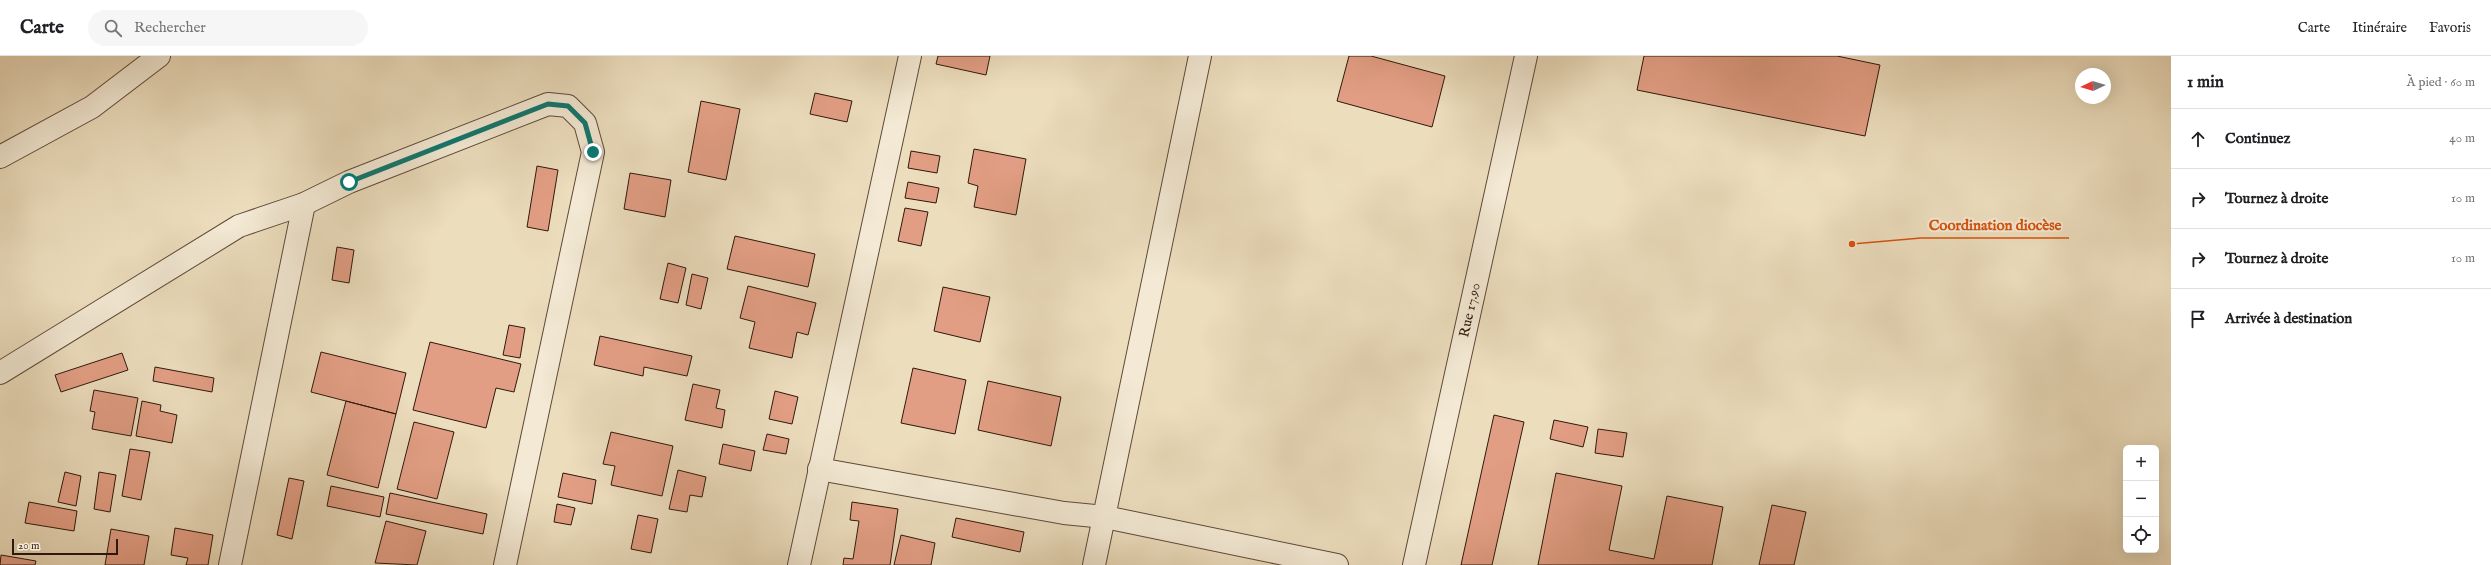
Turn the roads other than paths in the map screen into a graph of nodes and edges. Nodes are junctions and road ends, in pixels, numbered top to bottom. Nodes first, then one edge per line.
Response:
1 (159, 56) edge
2 (910, 56) edge
3 (1200, 56) edge
4 (1526, 56) edge
5 (0, 157) edge
6 (304, 204) junction
7 (0, 373) edge
8 (819, 469) junction
9 (1105, 517) junction
10 (230, 565) edge
11 (505, 565) edge
12 (799, 565) edge
13 (1094, 565) edge
14 (1337, 565) edge
15 (1414, 565) edge

1 - 5 street
2 - 8 street
3 - 9 street
4 - 15 street, Rue 17.90
6 - 7 street
6 - 10 street
6 - 11 street
8 - 9 street
8 - 12 street
9 - 13 street
9 - 14 street

